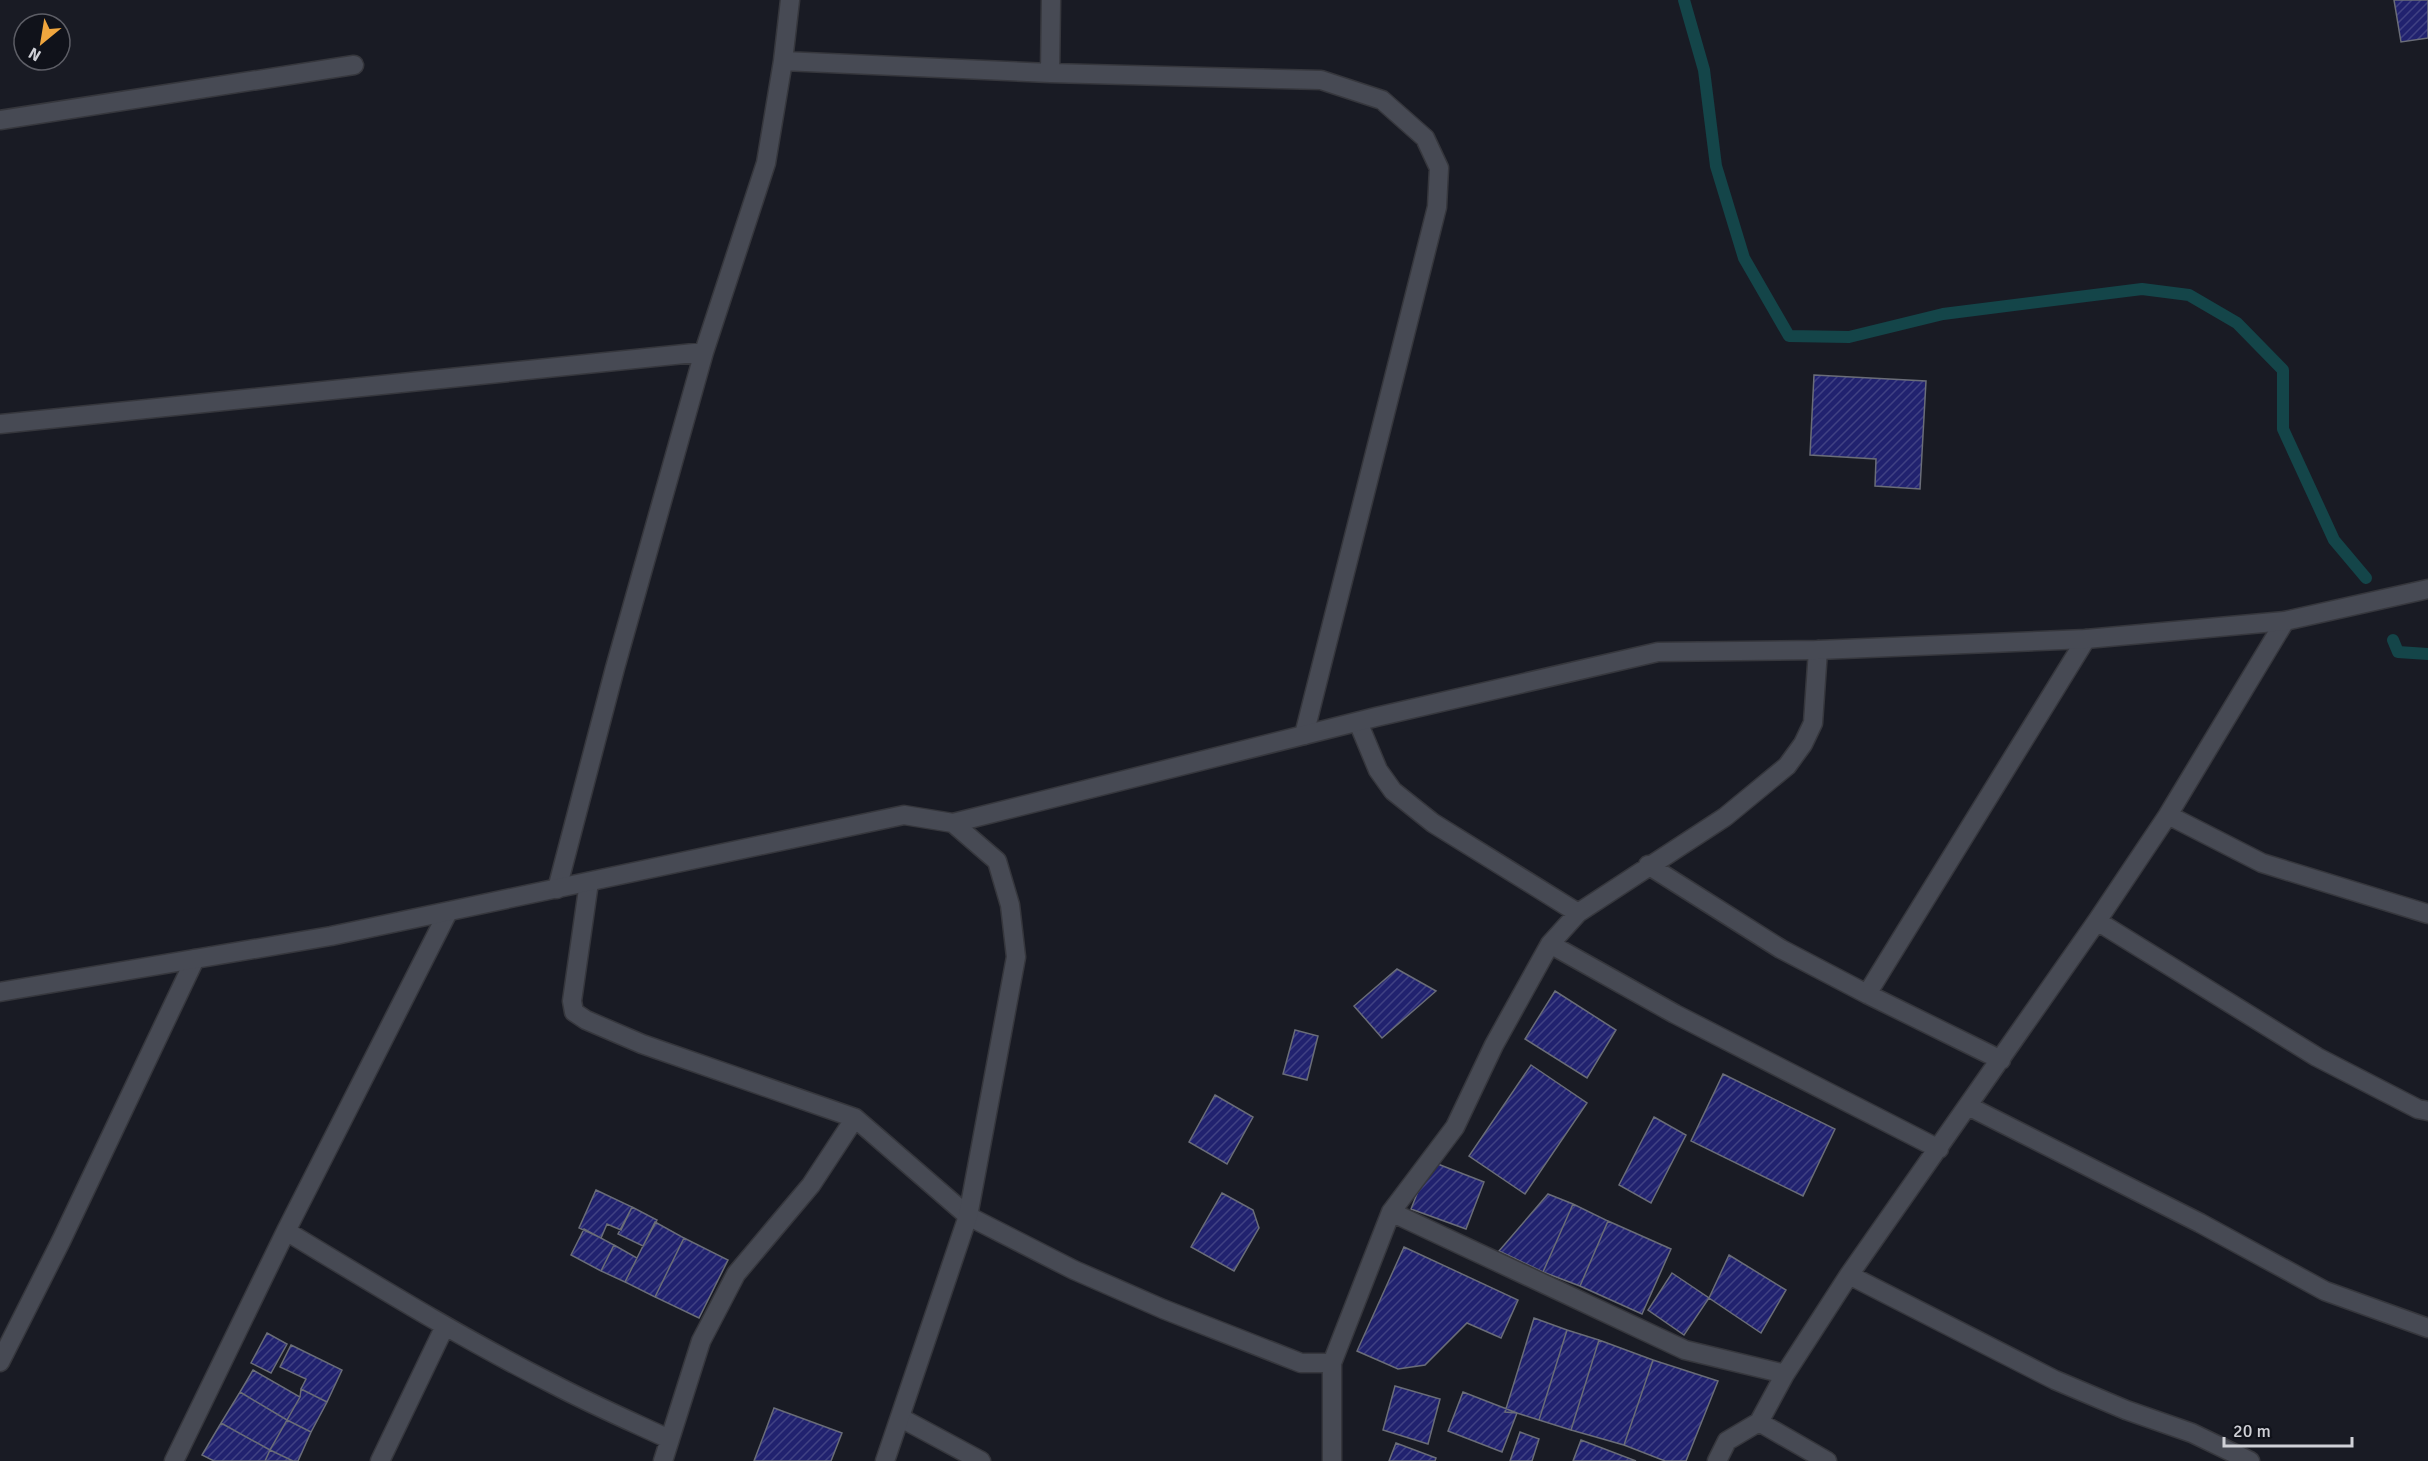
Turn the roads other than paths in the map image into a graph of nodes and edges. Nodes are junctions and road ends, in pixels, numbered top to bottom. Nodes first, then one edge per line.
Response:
1 (790, 0) edge
2 (1051, 0) edge
3 (783, 61) junction
4 (354, 65) dead end
5 (1050, 73) junction
6 (0, 120) edge
7 (704, 352) junction
8 (0, 424) edge
9 (2428, 589) edge
10 (2285, 621) junction
11 (2086, 639) junction
12 (1818, 650) junction
13 (1358, 722) junction
14 (1304, 735) junction
15 (2168, 815) junction
16 (953, 823) junction
17 (1648, 865) junction
18 (589, 882) junction
19 (557, 889) junction
20 (448, 912) junction
21 (1578, 913) junction
22 (2428, 914) edge
23 (2097, 921) junction
24 (1550, 944) junction
25 (195, 959) junction
26 (0, 992) edge
27 (1867, 994) junction
28 (2001, 1060) junction
29 (1968, 1106) junction
30 (2428, 1111) edge
31 (855, 1118) junction
32 (1939, 1149) junction
33 (1391, 1212) junction
34 (968, 1216) junction
35 (286, 1231) junction
36 (1849, 1275) junction
37 (445, 1326) junction
38 (2428, 1328) edge
39 (0, 1362) edge
40 (1332, 1364) junction
41 (1785, 1374) junction
42 (901, 1418) junction
43 (1759, 1422) junction
44 (669, 1439) junction
45 (174, 1461) edge
46 (380, 1461) edge
47 (663, 1461) edge
48 (885, 1461) edge
49 (981, 1461) edge
50 (1332, 1461) edge
51 (1717, 1461) edge
52 (1827, 1461) edge
53 (2250, 1461) edge

1 - 3 street
2 - 5 street
3 - 5 street
3 - 7 street
4 - 6 street
5 - 14 street
7 - 8 street
7 - 19 street
9 - 10 street
10 - 11 street
10 - 15 street
11 - 12 street
11 - 27 street
12 - 13 street
12 - 17 street
13 - 14 street
13 - 21 street
14 - 16 street
15 - 22 street
15 - 23 street
16 - 18 street
16 - 34 street
17 - 21 street
17 - 27 street
18 - 19 street
18 - 31 street
19 - 20 street
20 - 25 street
20 - 35 street
21 - 24 street
23 - 28 street
23 - 30 street
24 - 32 street
24 - 33 street
25 - 26 street
25 - 39 street
27 - 28 street
28 - 29 street
29 - 32 street
29 - 38 street
31 - 34 street
31 - 44 street
32 - 36 street
33 - 40 street
33 - 41 street
34 - 40 street
34 - 42 street
35 - 37 street
35 - 45 street
36 - 41 street
36 - 53 street
37 - 44 street
37 - 46 street
40 - 50 street
41 - 43 street
42 - 48 street
42 - 49 street
43 - 51 street
43 - 52 street
44 - 47 street

